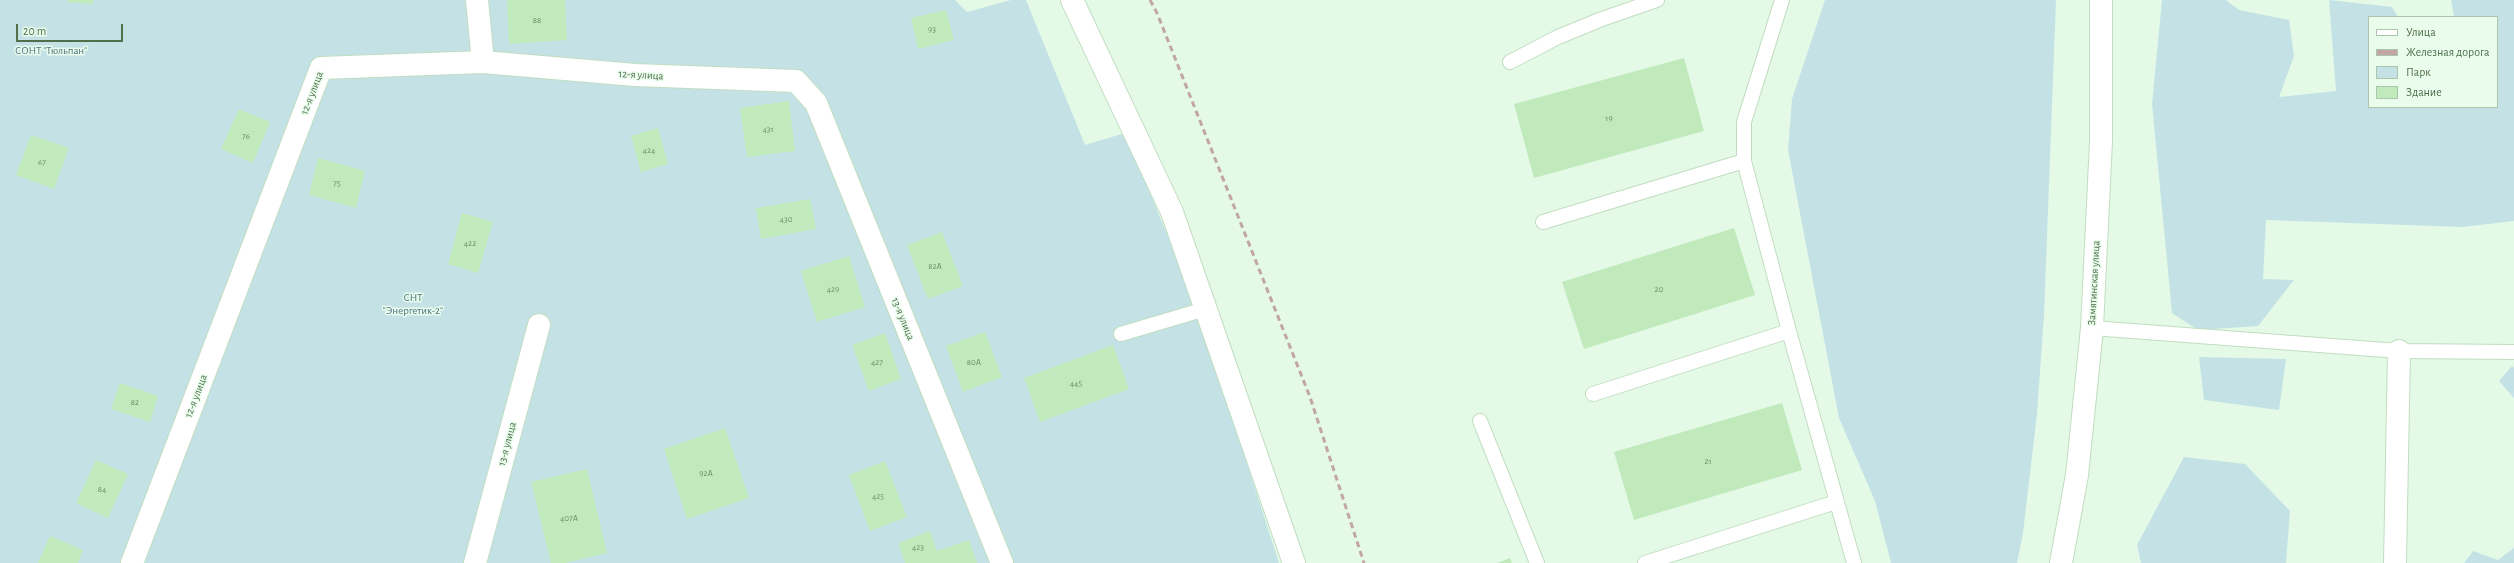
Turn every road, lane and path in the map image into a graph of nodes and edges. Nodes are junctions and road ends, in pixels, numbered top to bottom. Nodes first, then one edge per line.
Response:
1 (477, 0) edge
2 (1072, 0) edge
3 (1657, 0) edge
4 (1782, 0) edge
5 (2101, 0) edge
6 (484, 62) junction
7 (1510, 62) dead end
8 (796, 81) joint
9 (1744, 161) junction
10 (1543, 222) dead end
11 (1205, 308) junction
12 (539, 325) dead end
13 (2092, 328) junction
14 (1788, 331) junction
15 (1121, 334) dead end
16 (2399, 351) junction
17 (2514, 352) edge
18 (1593, 394) dead end
19 (1480, 421) dead end
20 (1836, 502) junction
21 (132, 563) edge
22 (475, 563) edge
23 (1002, 563) edge
24 (1294, 563) edge
25 (1537, 563) edge
26 (1645, 563) edge
27 (1854, 563) edge
28 (2062, 563) edge
29 (2395, 563) edge

1 - 6 street
2 - 11 street
3 - 7 lane
4 - 9 lane
5 - 13 street, Замятинская улица
6 - 8 street, 12-я улица
6 - 21 street, 12-я улица
8 - 23 street, 13-я улица
9 - 10 lane
9 - 14 lane
11 - 15 lane
11 - 24 street
12 - 22 street, 13-я улица
13 - 16 lane
13 - 28 street, Замятинская улица
14 - 18 lane
14 - 20 lane
16 - 17 lane
16 - 29 street
19 - 25 lane
20 - 26 lane
20 - 27 lane

